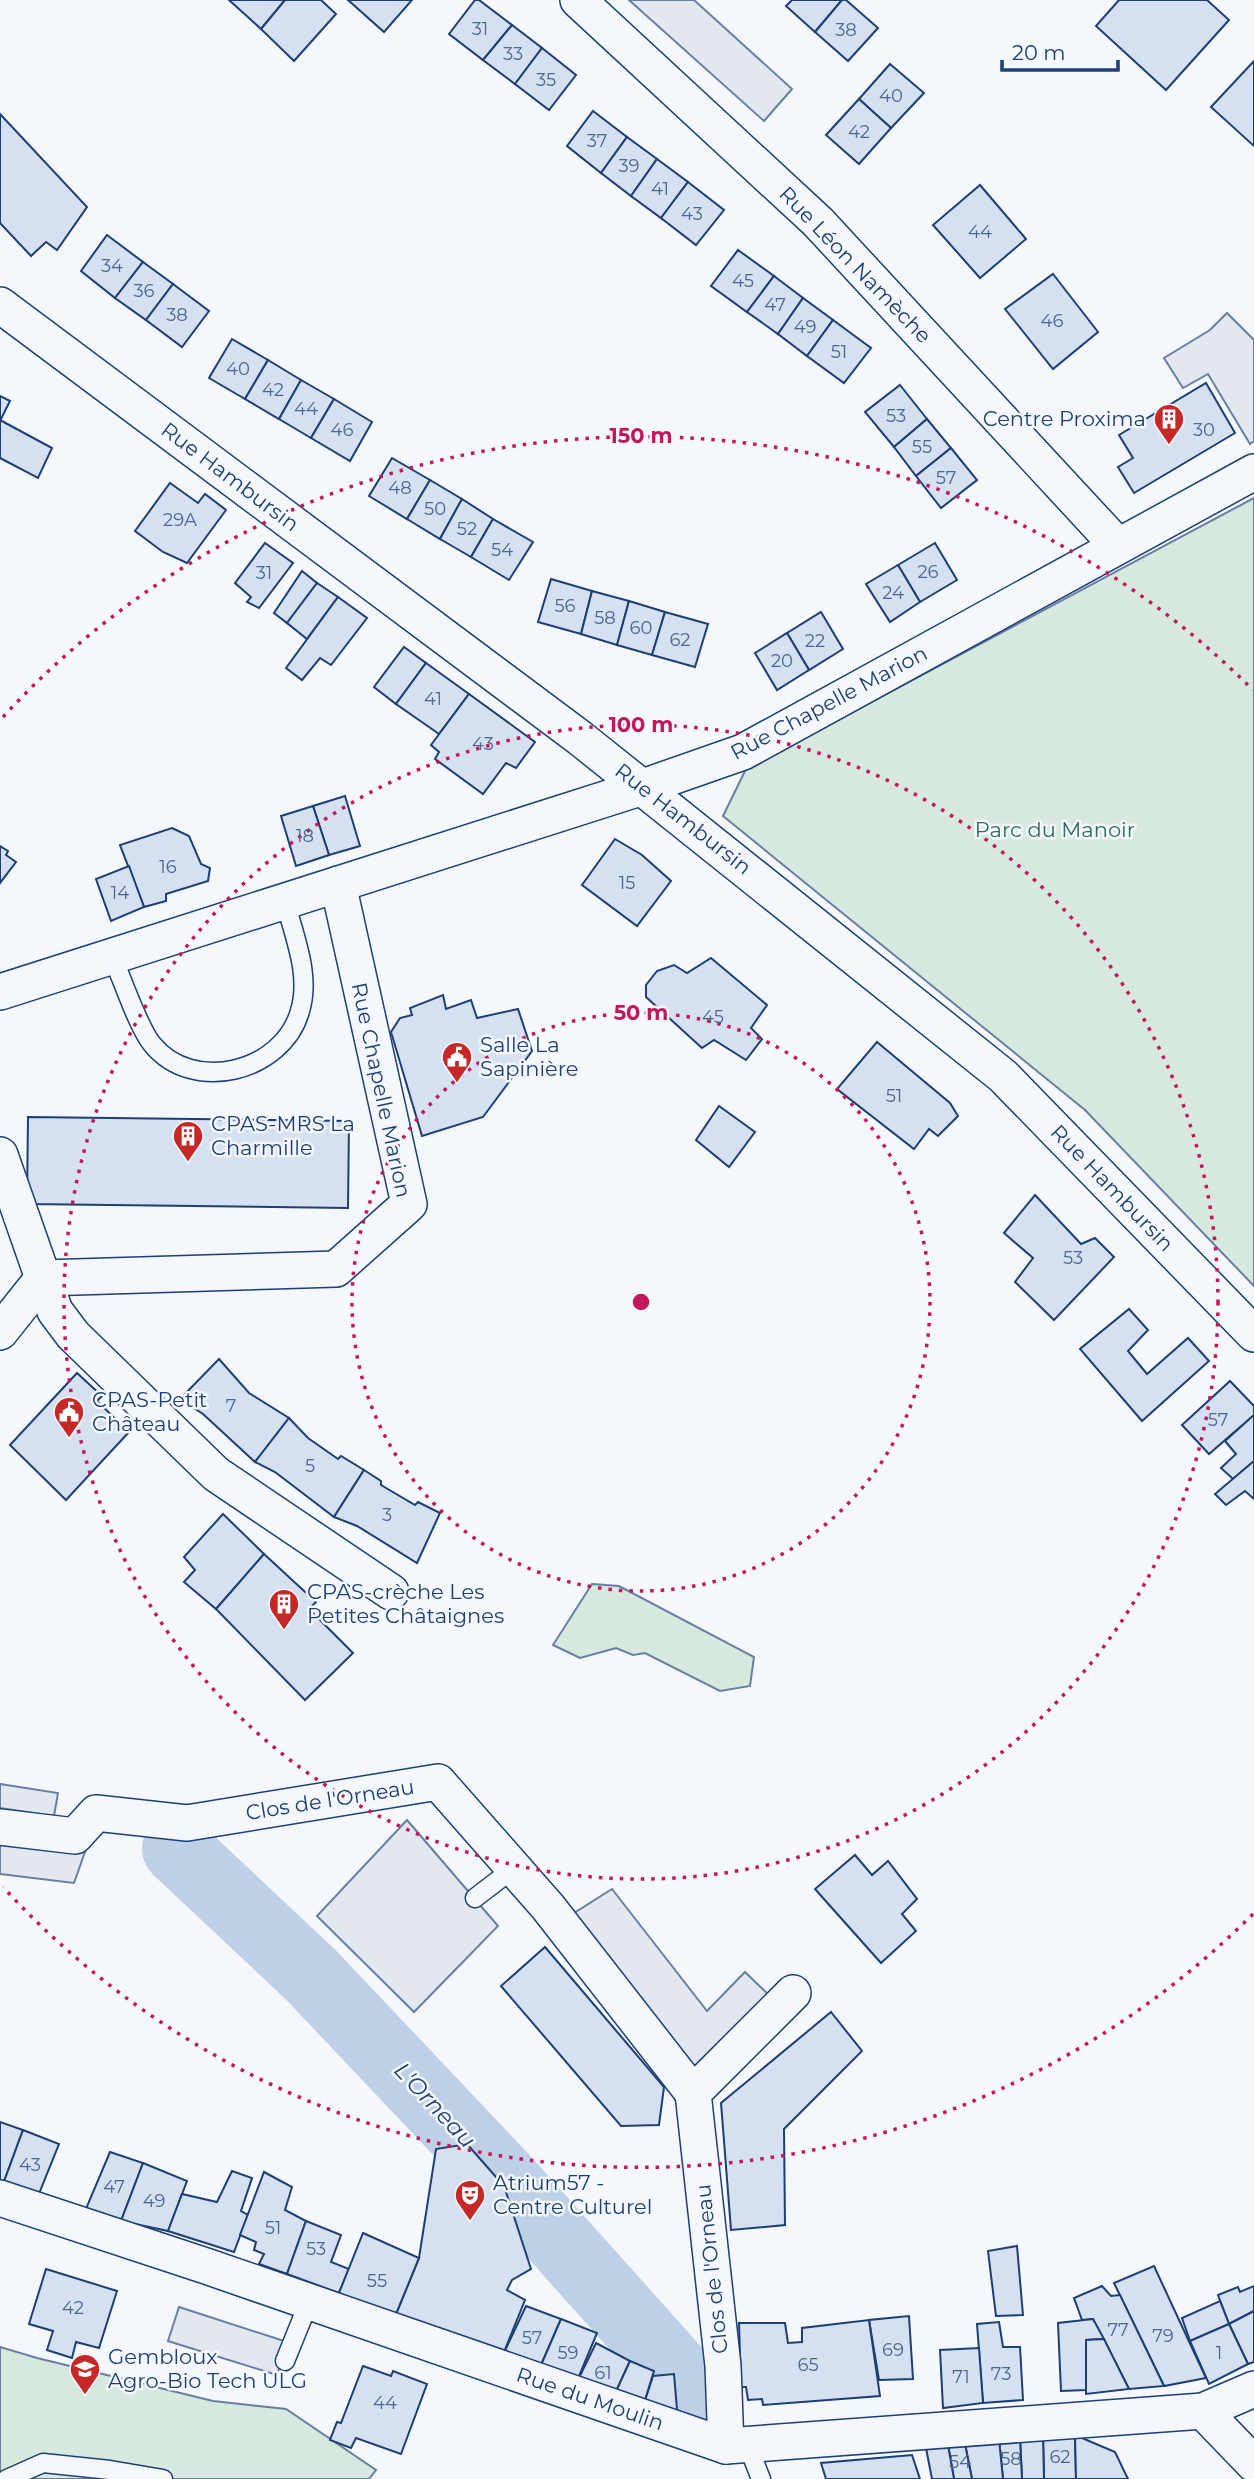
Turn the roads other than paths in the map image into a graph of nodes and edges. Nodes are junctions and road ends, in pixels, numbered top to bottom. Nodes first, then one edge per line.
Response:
1 (578, 0) edge
2 (0, 305) edge
3 (1254, 472) edge
4 (1117, 545) junction
5 (643, 787) junction
6 (338, 884) junction
7 (285, 901) junction
8 (112, 956) junction
9 (0, 992) edge
10 (0, 1155) edge
11 (43, 1278) junction
12 (0, 1332) edge
13 (1254, 1334) edge
14 (391, 1592) dead end
15 (0, 1827) edge
16 (514, 1868) junction
17 (475, 1898) dead end
18 (793, 1993) dead end
19 (693, 2093) junction
20 (0, 2198) edge
21 (309, 2302) junction
22 (285, 2361) dead end
23 (1254, 2389) edge
24 (1203, 2411) junction
25 (737, 2446) junction
26 (1254, 2464) edge
27 (7, 2479) edge
28 (163, 2479) edge
29 (761, 2479) edge

1 - 4 street, Rue Léon Namèche
2 - 5 street, Rue Hambursin
3 - 4 street, Rue Chapelle Marion
4 - 5 street, Rue Chapelle Marion
5 - 6 street, Rue Chapelle Marion
5 - 13 street, Rue Hambursin
6 - 7 street, Rue Chapelle Marion
6 - 11 street, Rue Chapelle Marion
7 - 8 street, Rue Chapelle Marion
7 - 8 lane
8 - 9 street, Rue Chapelle Marion
10 - 11 street
11 - 12 street
11 - 14 street
15 - 16 street, Clos de l'Orneau
16 - 17 lane
16 - 19 street, Clos de l'Orneau
18 - 19 street
19 - 25 street, Clos de l'Orneau
20 - 21 street, Rue du Moulin
21 - 22 lane
21 - 25 street, Rue du Moulin
23 - 24 street, Rue du Moulin
24 - 25 street, Rue du Moulin
24 - 26 street
25 - 29 lane
27 - 28 lane

